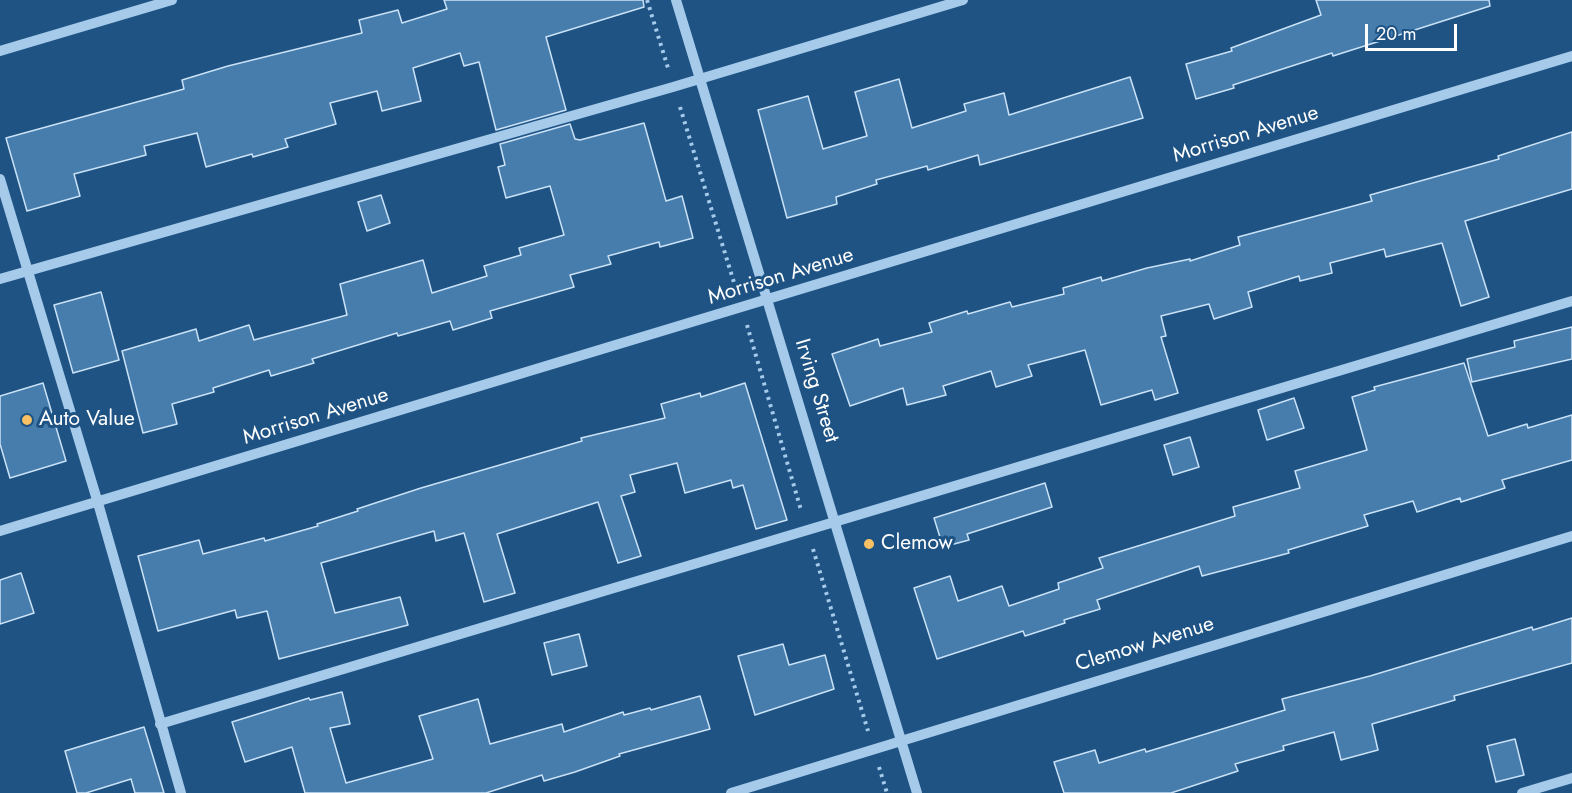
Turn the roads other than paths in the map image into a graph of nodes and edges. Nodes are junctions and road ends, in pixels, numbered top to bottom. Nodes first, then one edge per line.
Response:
1 (171, 0) edge
2 (676, 0) edge
3 (963, 0) edge
4 (0, 51) edge
5 (1572, 56) edge
6 (699, 79) junction
7 (0, 179) edge
8 (27, 271) junction
9 (0, 279) edge
10 (769, 300) junction
11 (1572, 301) edge
12 (98, 503) junction
13 (835, 521) junction
14 (0, 531) edge
15 (1572, 536) edge
16 (160, 724) junction
17 (900, 741) junction
18 (1572, 778) edge
19 (181, 793) edge
20 (730, 793) edge
21 (916, 793) edge
22 (1522, 793) edge

1 - 4 street
2 - 6 street, Irving Street
3 - 6 street
5 - 10 street, Morrison Avenue
6 - 8 street
6 - 10 street, Irving Street
7 - 8 street
8 - 9 street
8 - 12 street
10 - 12 street, Morrison Avenue
10 - 13 street, Irving Street
11 - 13 street
12 - 14 street, Morrison Avenue
12 - 16 street
13 - 16 street
13 - 17 street, Irving Street
15 - 17 street, Clemow Avenue
16 - 19 street
17 - 20 street, Clemow Avenue
17 - 21 street, Irving Street
18 - 22 street

